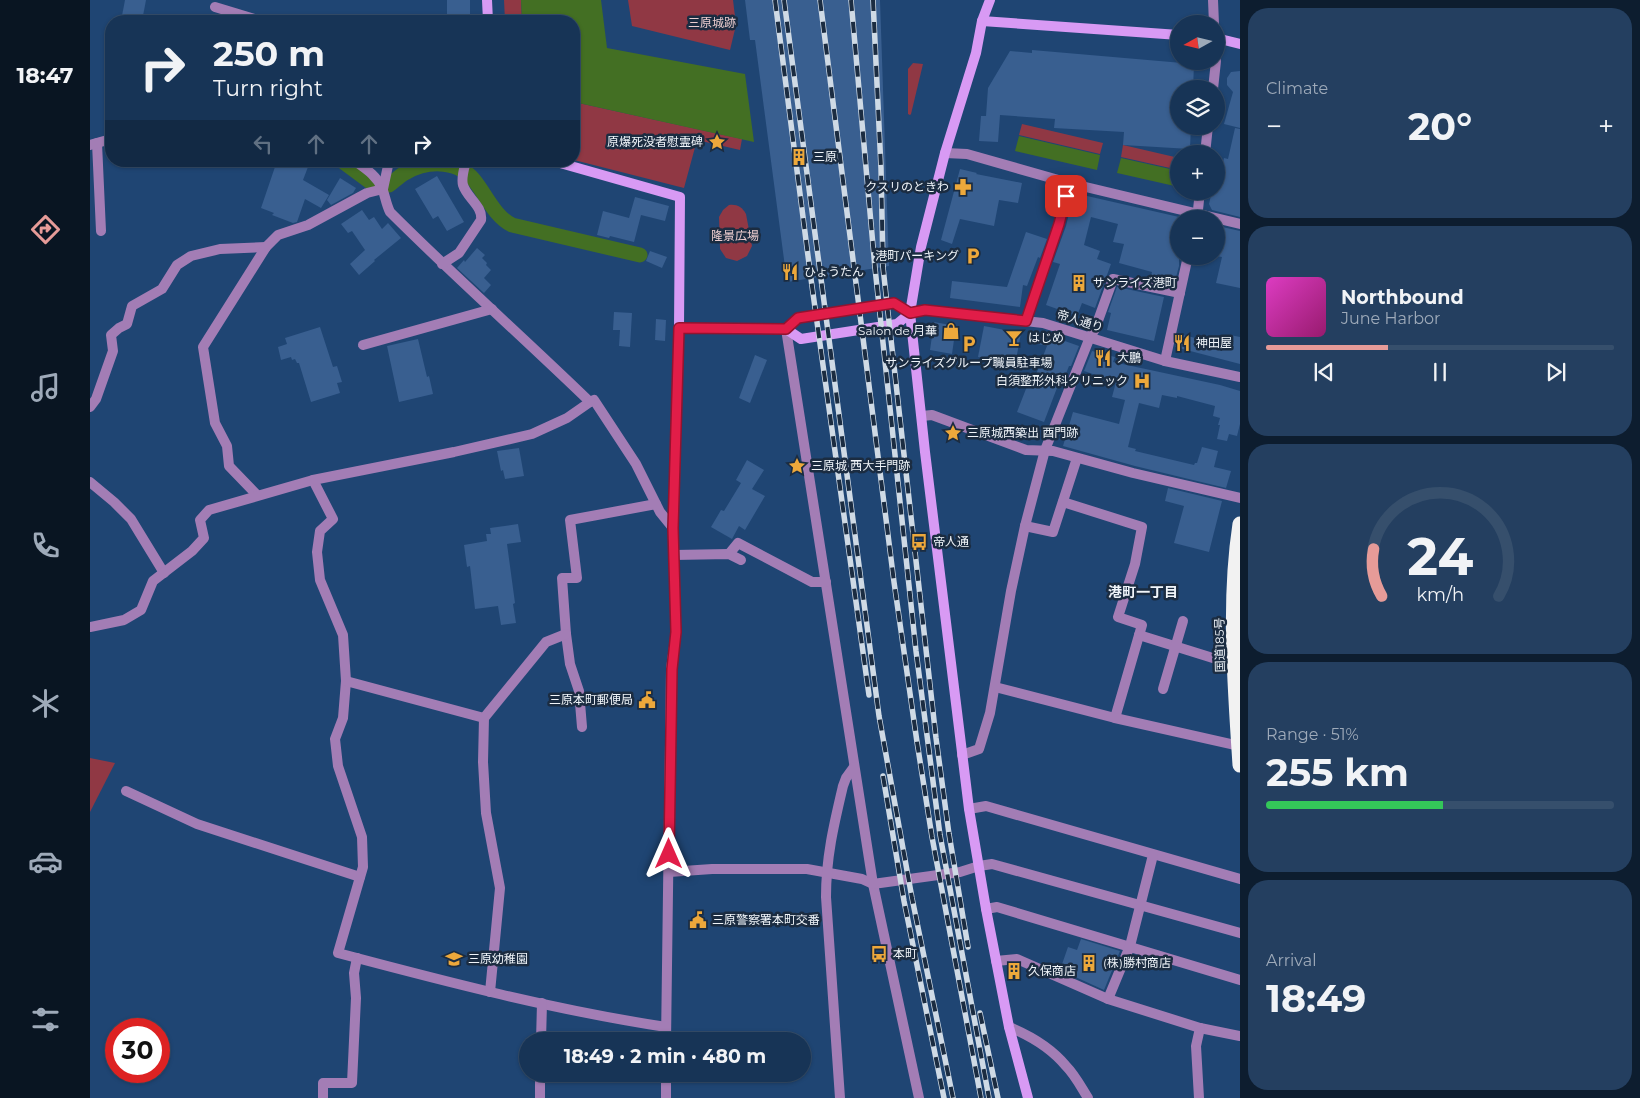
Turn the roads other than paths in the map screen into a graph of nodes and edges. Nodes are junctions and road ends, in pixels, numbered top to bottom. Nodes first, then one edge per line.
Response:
1 (487, 0) edge
2 (990, 0) edge
3 (1213, 0) edge
4 (215, 7) dead end
5 (241, 15) edge
6 (488, 15) edge
7 (1214, 15) edge
8 (982, 21) junction
9 (1170, 34) edge
10 (1225, 40) edge
11 (1240, 44) edge
12 (94, 144) edge
13 (945, 153) junction
14 (364, 167) edge
15 (388, 167) edge
16 (465, 167) edge
17 (574, 167) edge
18 (1069, 183) junction
19 (383, 189) junction
20 (1174, 210) edge
21 (1225, 221) edge
22 (1240, 224) edge
23 (101, 231) dead end
24 (266, 247) junction
25 (442, 264) junction
26 (1186, 265) edge
27 (1180, 293) junction
28 (492, 309) junction
29 (910, 313) junction
30 (1026, 321) junction
31 (679, 328) junction
32 (786, 329) junction
33 (1090, 337) junction
34 (363, 345) dead end
35 (1165, 361) junction
36 (1240, 377) edge
37 (590, 402) junction
38 (90, 407) edge
39 (922, 416) junction
40 (1045, 450) junction
41 (1078, 458) junction
42 (313, 480) junction
43 (90, 482) edge
44 (257, 495) junction
45 (1240, 498) edge
46 (1063, 502) junction
47 (656, 504) junction
48 (1240, 524) edge
49 (1025, 526) junction
50 (673, 528) junction
51 (729, 554) junction
52 (674, 555) junction
53 (741, 560) dead end
54 (164, 573) junction
55 (826, 582) junction
56 (1183, 621) dead end
57 (90, 627) edge
58 (566, 634) junction
59 (1139, 635) junction
60 (1175, 646) junction
61 (1234, 660) junction
62 (346, 681) junction
63 (995, 687) junction
64 (1163, 689) dead end
65 (484, 718) junction
66 (1115, 718) junction
67 (582, 728) dead end
68 (1239, 746) edge
69 (962, 755) junction
70 (1240, 765) edge
71 (854, 767) junction
72 (126, 791) dead end
73 (969, 809) junction
74 (1153, 855) junction
75 (979, 866) junction
76 (669, 872) junction
77 (826, 873) junction
78 (360, 877) junction
79 (1240, 879) edge
80 (873, 884) junction
81 (1140, 906) junction
82 (986, 909) junction
83 (1240, 933) edge
84 (1130, 946) junction
85 (357, 958) junction
86 (996, 961) junction
87 (1240, 980) edge
88 (490, 992) junction
89 (1108, 998) junction
90 (542, 1003) junction
91 (666, 1027) junction
92 (1009, 1027) junction
93 (1200, 1028) junction
94 (541, 1032) edge
95 (666, 1032) edge
96 (1240, 1036) edge
97 (540, 1082) edge
98 (666, 1082) edge
99 (322, 1098) edge
100 (540, 1098) edge
101 (666, 1098) edge
102 (840, 1098) edge
103 (919, 1098) edge
104 (1028, 1098) edge
105 (1088, 1098) edge
106 (1199, 1098) edge

1 - 6 street
2 - 8 street
3 - 7 street
4 - 5 street
8 - 9 street
8 - 13 street
10 - 11 street
12 - 23 street
13 - 18 street
13 - 29 street
14 - 19 street
15 - 19 street
16 - 25 street
17 - 31 street
18 - 20 street
18 - 30 street
19 - 24 street
19 - 25 street
21 - 22 street
24 - 38 street
24 - 44 street
25 - 28 street
26 - 27 street
27 - 33 street
27 - 35 street
28 - 34 street
28 - 37 street
29 - 30 street, 帝人通り
29 - 32 street
29 - 32 street
29 - 39 street
30 - 33 street, 帝人通り
31 - 32 street
31 - 50 street
32 - 55 street
33 - 35 street, 帝人通り
33 - 40 street
35 - 36 street, 帝人通り
37 - 42 street
37 - 47 street
39 - 40 street
39 - 69 street
40 - 41 street
40 - 49 street
41 - 45 street
41 - 46 street
42 - 44 street
42 - 62 street
43 - 54 street
44 - 54 street
46 - 49 street
46 - 59 street
47 - 50 street
47 - 58 street
48 - 61 highway, 国道185号
49 - 63 street
50 - 52 street
51 - 52 street
51 - 53 street
51 - 55 street
52 - 76 street
54 - 57 street
55 - 71 street
56 - 60 street
58 - 65 street
58 - 67 street
59 - 60 street
59 - 66 street
60 - 61 street
60 - 64 street
61 - 68 highway, 国道185号
62 - 65 street
62 - 78 street
63 - 66 street
63 - 69 street
65 - 88 street
66 - 68 street
68 - 70 highway, 国道185号
69 - 73 street
71 - 77 street
71 - 80 street
72 - 78 street
73 - 74 street
73 - 75 street
74 - 79 street
74 - 81 street
75 - 80 street
75 - 81 street
75 - 82 street
76 - 77 street
76 - 91 street
77 - 80 street
77 - 102 street
78 - 85 street
80 - 103 street
81 - 83 street
81 - 84 street
82 - 84 street
82 - 86 street
84 - 87 street
84 - 89 street
85 - 88 street
85 - 99 street
86 - 89 street
86 - 92 street
88 - 90 street
89 - 93 street
90 - 91 street
90 - 94 street
91 - 95 street
92 - 104 street
92 - 105 street
93 - 96 street
93 - 106 street
97 - 100 street
98 - 101 street

